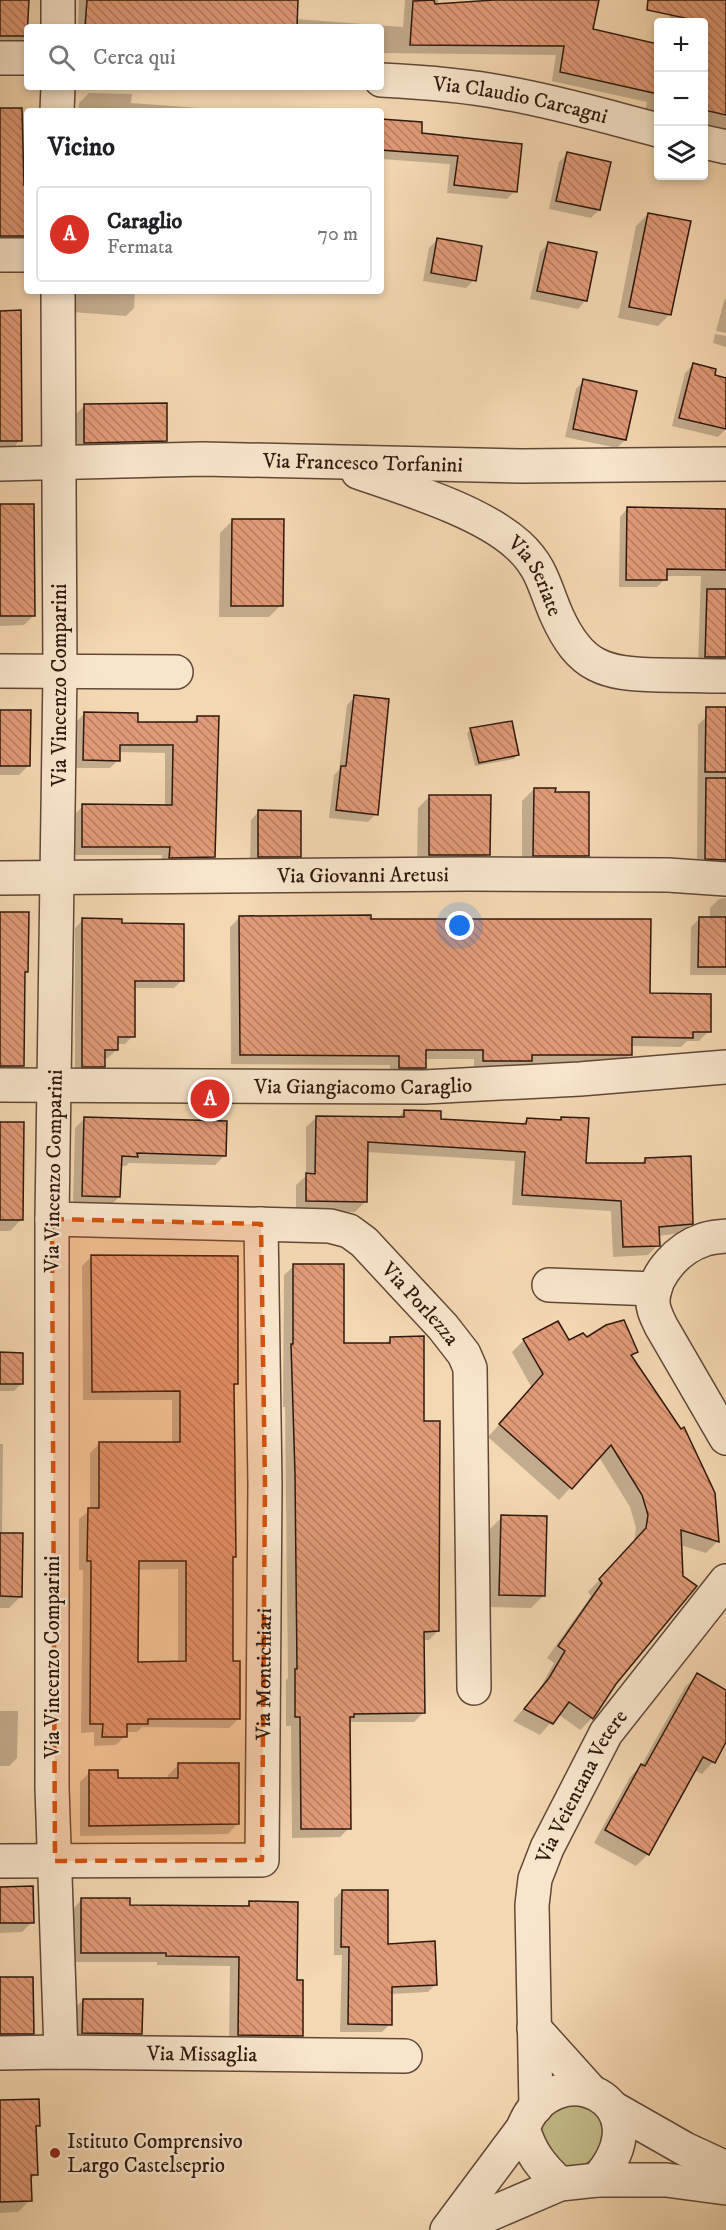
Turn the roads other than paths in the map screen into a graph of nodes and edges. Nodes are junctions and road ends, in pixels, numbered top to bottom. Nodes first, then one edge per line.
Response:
1 (58, 0) edge
2 (58, 24) edge
3 (0, 58) edge
4 (24, 58) edge
5 (384, 80) edge
6 (58, 90) edge
7 (57, 108) edge
8 (654, 129) edge
9 (708, 143) edge
10 (726, 147) edge
11 (0, 255) edge
12 (24, 255) edge
13 (58, 294) edge
14 (60, 463) junction
15 (331, 463) junction
16 (0, 464) edge
17 (726, 464) edge
18 (0, 672) edge
19 (60, 672) junction
20 (176, 672) dead end
21 (726, 676) edge
22 (0, 878) edge
23 (56, 879) junction
24 (726, 879) edge
25 (726, 1066) edge
26 (0, 1084) edge
27 (54, 1084) junction
28 (52, 1219) junction
29 (261, 1224) junction
30 (726, 1236) edge
31 (549, 1285) dead end
32 (655, 1289) junction
33 (726, 1438) edge
34 (726, 1581) edge
35 (474, 1688) dead end
36 (0, 1861) edge
37 (55, 1861) junction
38 (534, 2028) junction
39 (61, 2052) junction
40 (0, 2053) edge
41 (405, 2056) dead end
42 (601, 2098) junction
43 (529, 2118) junction
44 (726, 2168) edge
45 (597, 2180) junction
46 (560, 2184) junction
47 (726, 2188) edge
48 (447, 2230) edge
49 (453, 2230) edge

1 - 2 street
3 - 4 street
5 - 8 street, Via Claudio Carcagni
6 - 7 street
9 - 10 street
11 - 12 street
13 - 14 street, Via Vincenzo Comparini
14 - 15 street, Via Francesco Torfanini
14 - 16 street, Via Francesco Torfanini
14 - 19 street, Via Vincenzo Comparini
15 - 17 street, Via Francesco Torfanini
15 - 21 street, Via Seriate
18 - 19 street
19 - 20 street
19 - 23 street, Via Vincenzo Comparini
22 - 23 street, Via Giovanni Aretusi
23 - 24 street, Via Giovanni Aretusi
23 - 27 street, Via Vincenzo Comparini
25 - 27 street, Via Giangiacomo Caraglio
26 - 27 street, Via Giangiacomo Caraglio
27 - 28 street, Via Vincenzo Comparini
28 - 29 street, Via Porlezza
28 - 37 street, Via Vincenzo Comparini
29 - 35 street, Via Porlezza
29 - 37 street, Via Montichiari
30 - 32 street
31 - 32 street
32 - 33 street
34 - 38 street, Via Veientana Vetere
36 - 37 street, Via Montichiari
37 - 39 street, Via Vincenzo Comparini
38 - 42 street
38 - 43 street, Via Veientana Vetere
39 - 40 street, Via Missaglia
39 - 41 street, Via Missaglia
42 - 43 street
42 - 44 street
42 - 45 street
43 - 46 street
43 - 48 street
45 - 46 street
45 - 47 street
46 - 49 street

